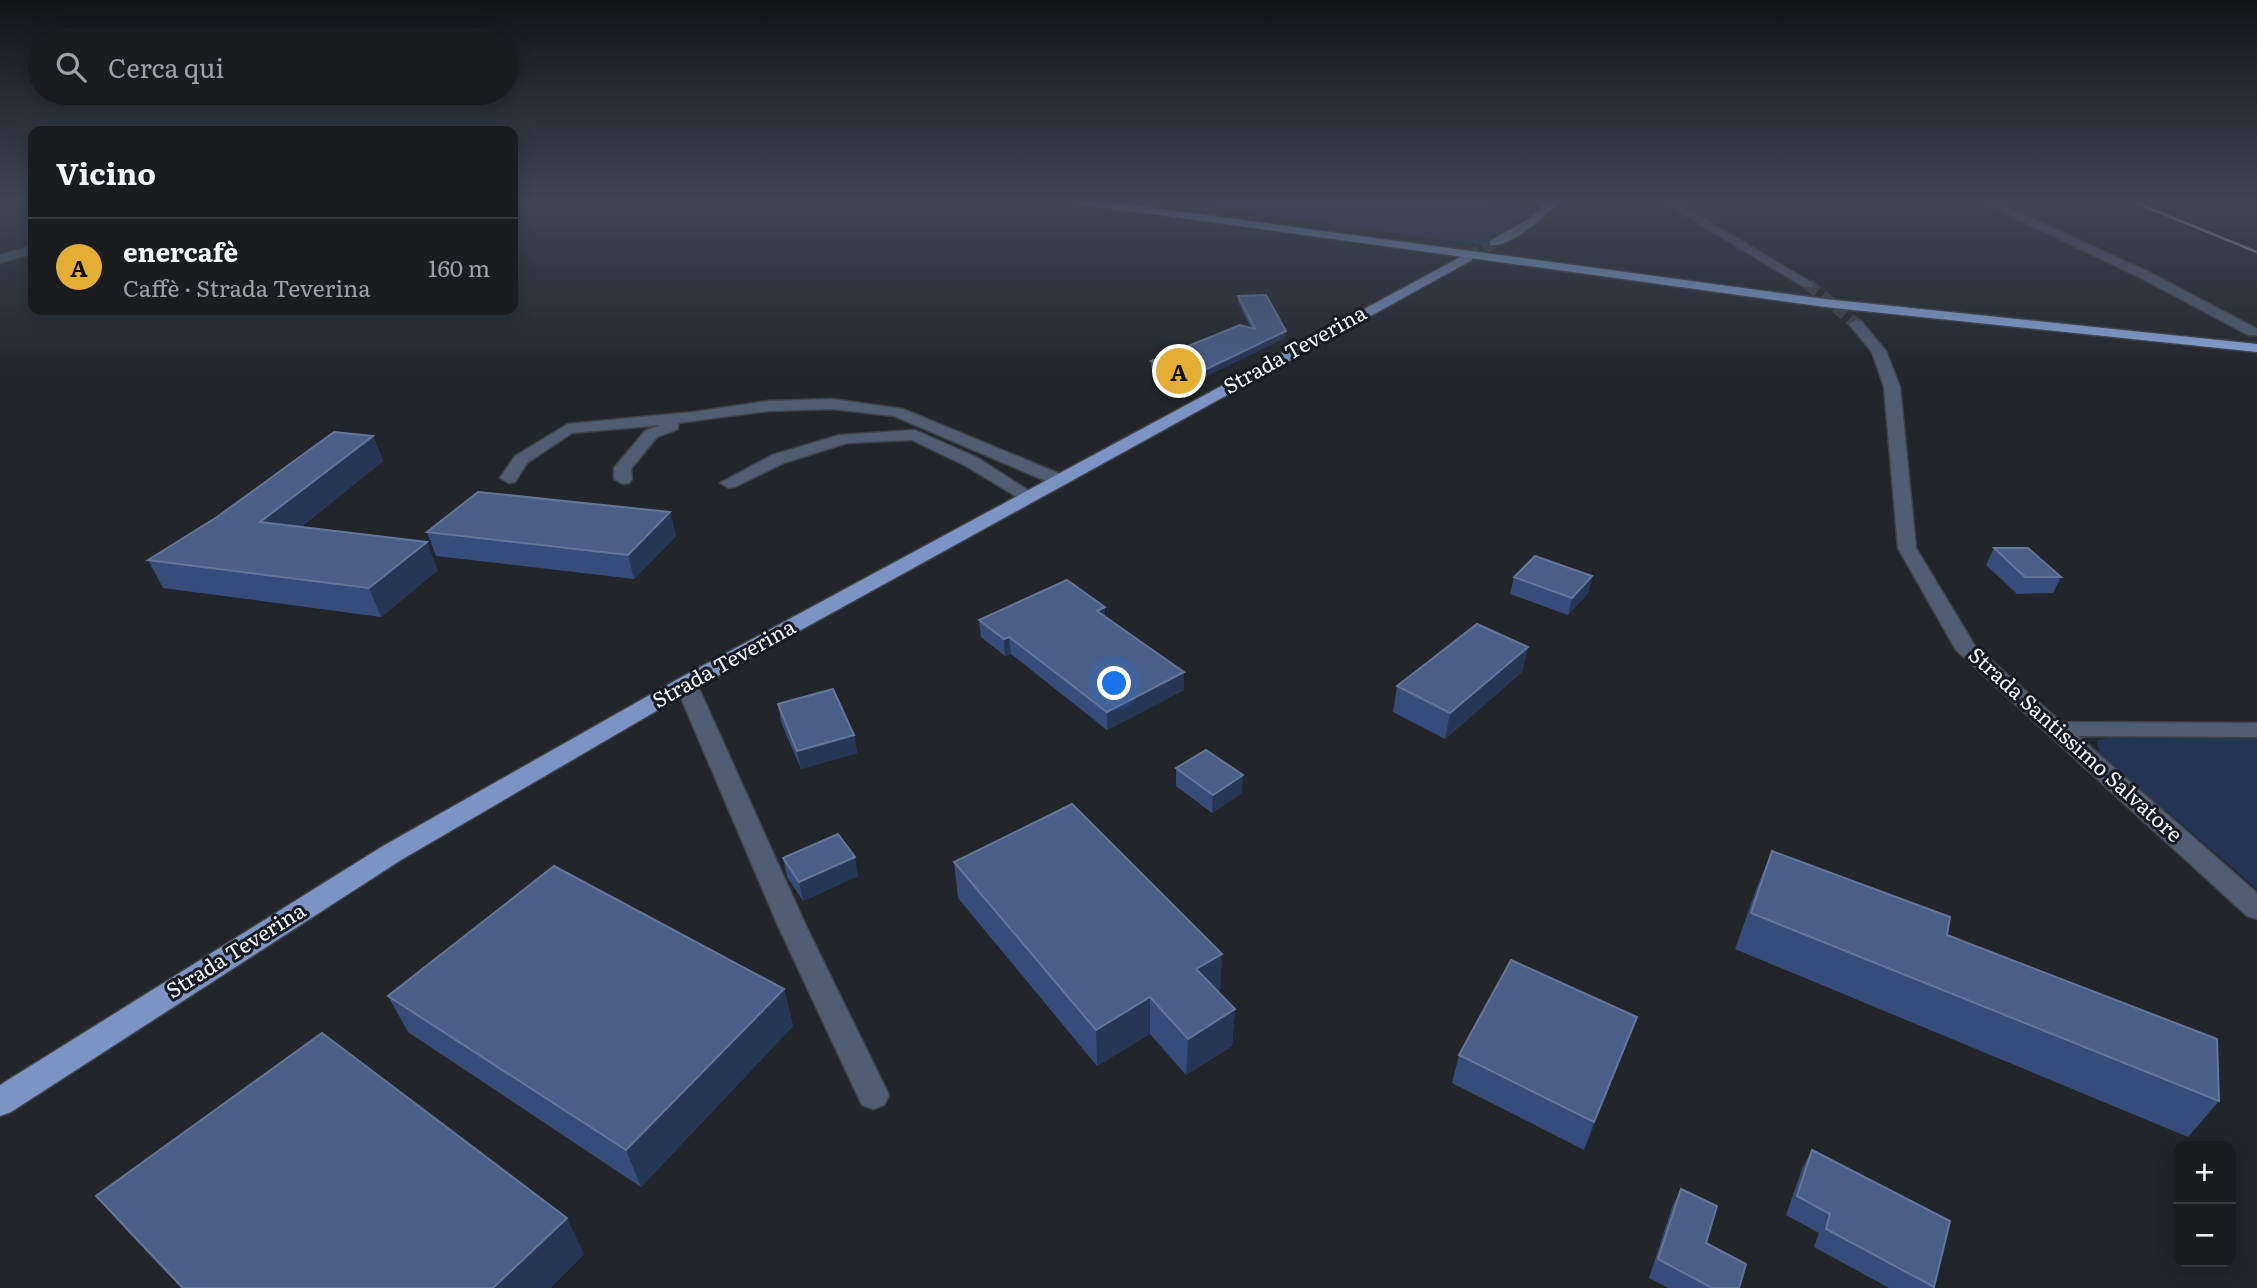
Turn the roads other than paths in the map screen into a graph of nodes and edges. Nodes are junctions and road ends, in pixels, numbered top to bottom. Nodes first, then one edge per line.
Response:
1 (1462, 260) tunnel mouth
2 (1512, 260) tunnel mouth
3 (1563, 260) edge
4 (1767, 260) edge
5 (2113, 260) edge
6 (1808, 284) tunnel mouth
7 (1856, 324) tunnel mouth
8 (2255, 336) edge
9 (2257, 348) edge
10 (694, 417) junction
11 (509, 478) dead end
12 (622, 480) dead end
13 (1059, 480) junction
14 (729, 483) dead end
15 (1028, 496) junction
16 (686, 684) junction
17 (2056, 729) junction
18 (2257, 730) edge
19 (2257, 909) edge
20 (873, 1095) dead end
21 (0, 1102) edge

1 - 13 main road, Strada Teverina
2 - 9 highway
3 - 8 highway
4 - 6 street
5 - 8 street
7 - 17 street, Strada Santissimo Salvatore
10 - 11 street
10 - 12 street
10 - 13 street
13 - 15 main road, Strada Teverina
14 - 15 street
15 - 16 main road, Strada Teverina
16 - 20 street
16 - 21 main road, Strada Teverina
17 - 18 street
17 - 19 street, Strada Santissimo Salvatore

